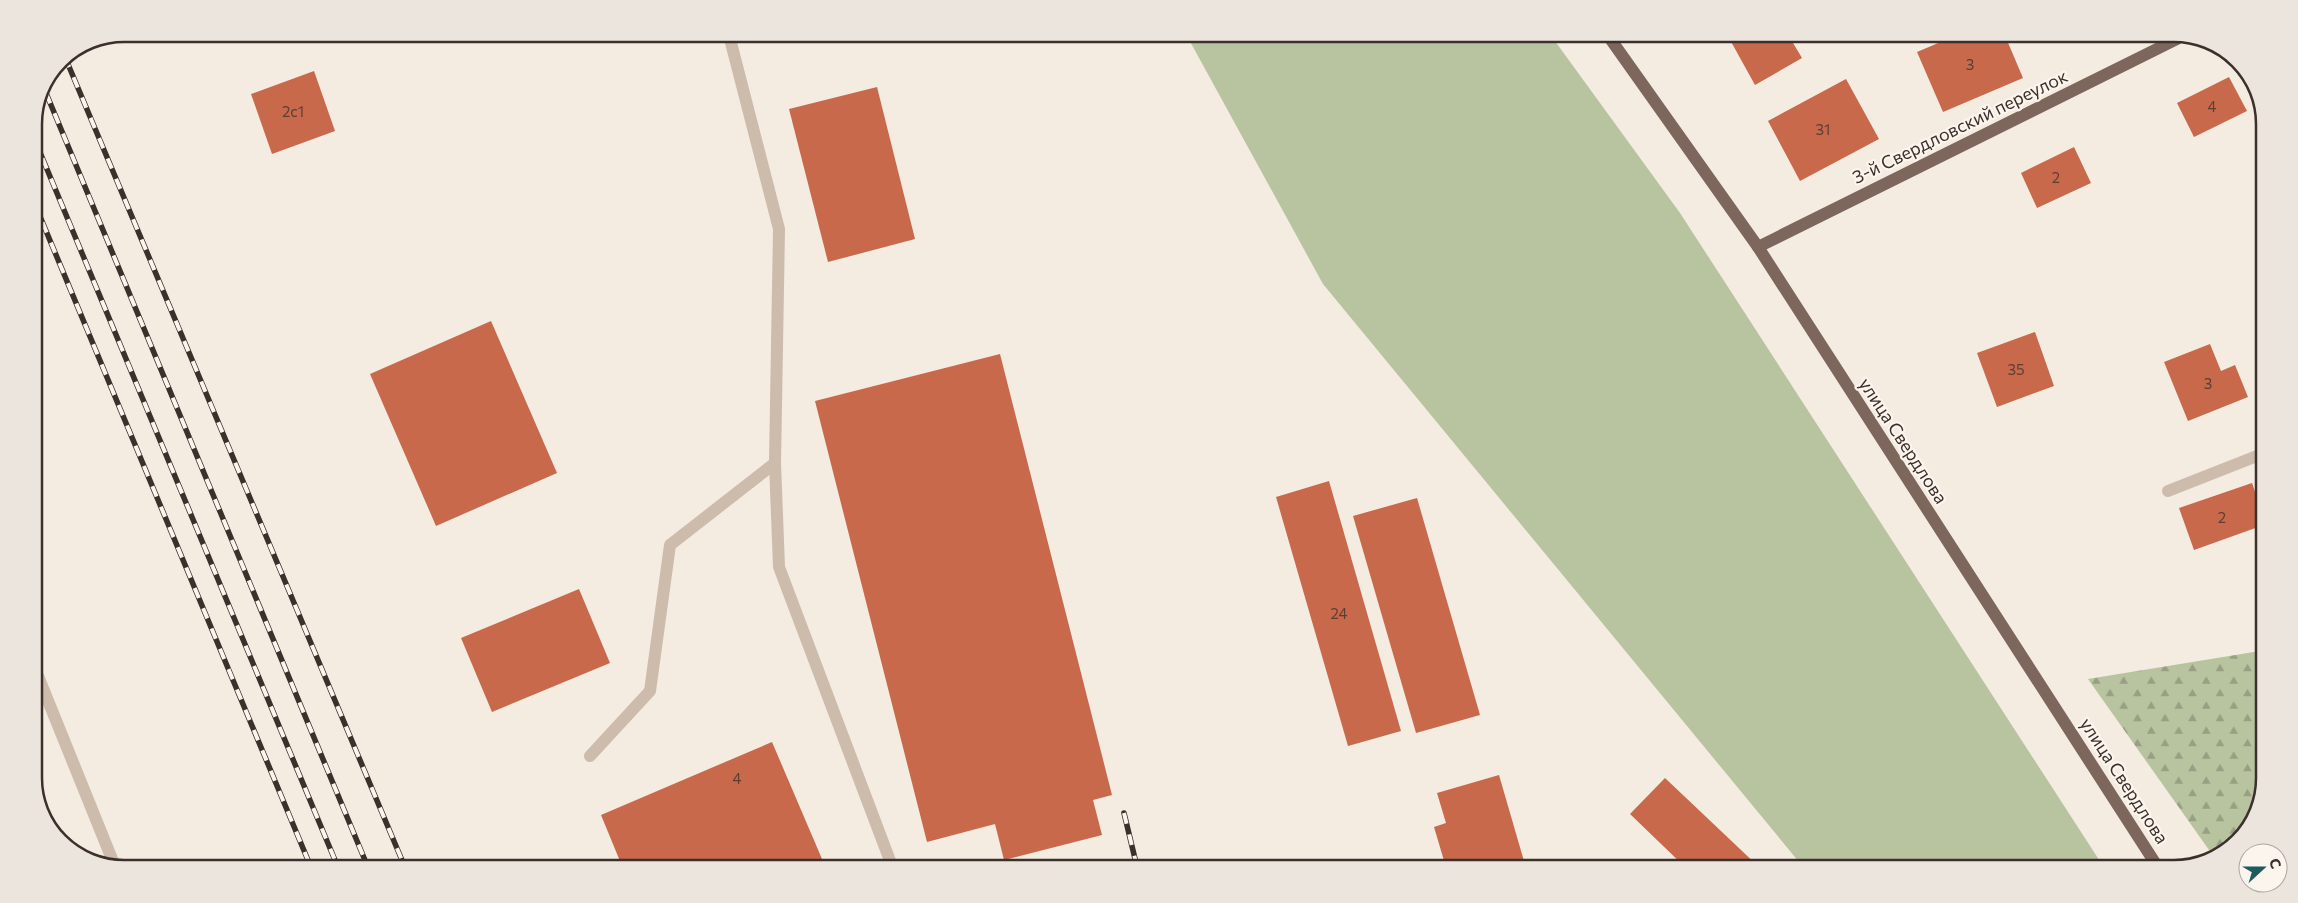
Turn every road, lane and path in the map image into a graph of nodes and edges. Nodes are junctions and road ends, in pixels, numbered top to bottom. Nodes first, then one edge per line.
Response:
1 (731, 42) edge
2 (1613, 42) edge
3 (2171, 42) edge
4 (1758, 247) junction
5 (2256, 457) edge
6 (775, 463) junction
7 (2168, 491) dead end
8 (43, 688) edge
9 (590, 756) dead end
10 (112, 860) edge
11 (890, 861) edge
12 (2154, 861) edge

1 - 6 street
2 - 4 main road, улица Свердлова
3 - 4 main road, 3-й Свердловский переулок
4 - 12 main road, улица Свердлова
5 - 7 street
6 - 9 street
6 - 11 street
8 - 10 street

